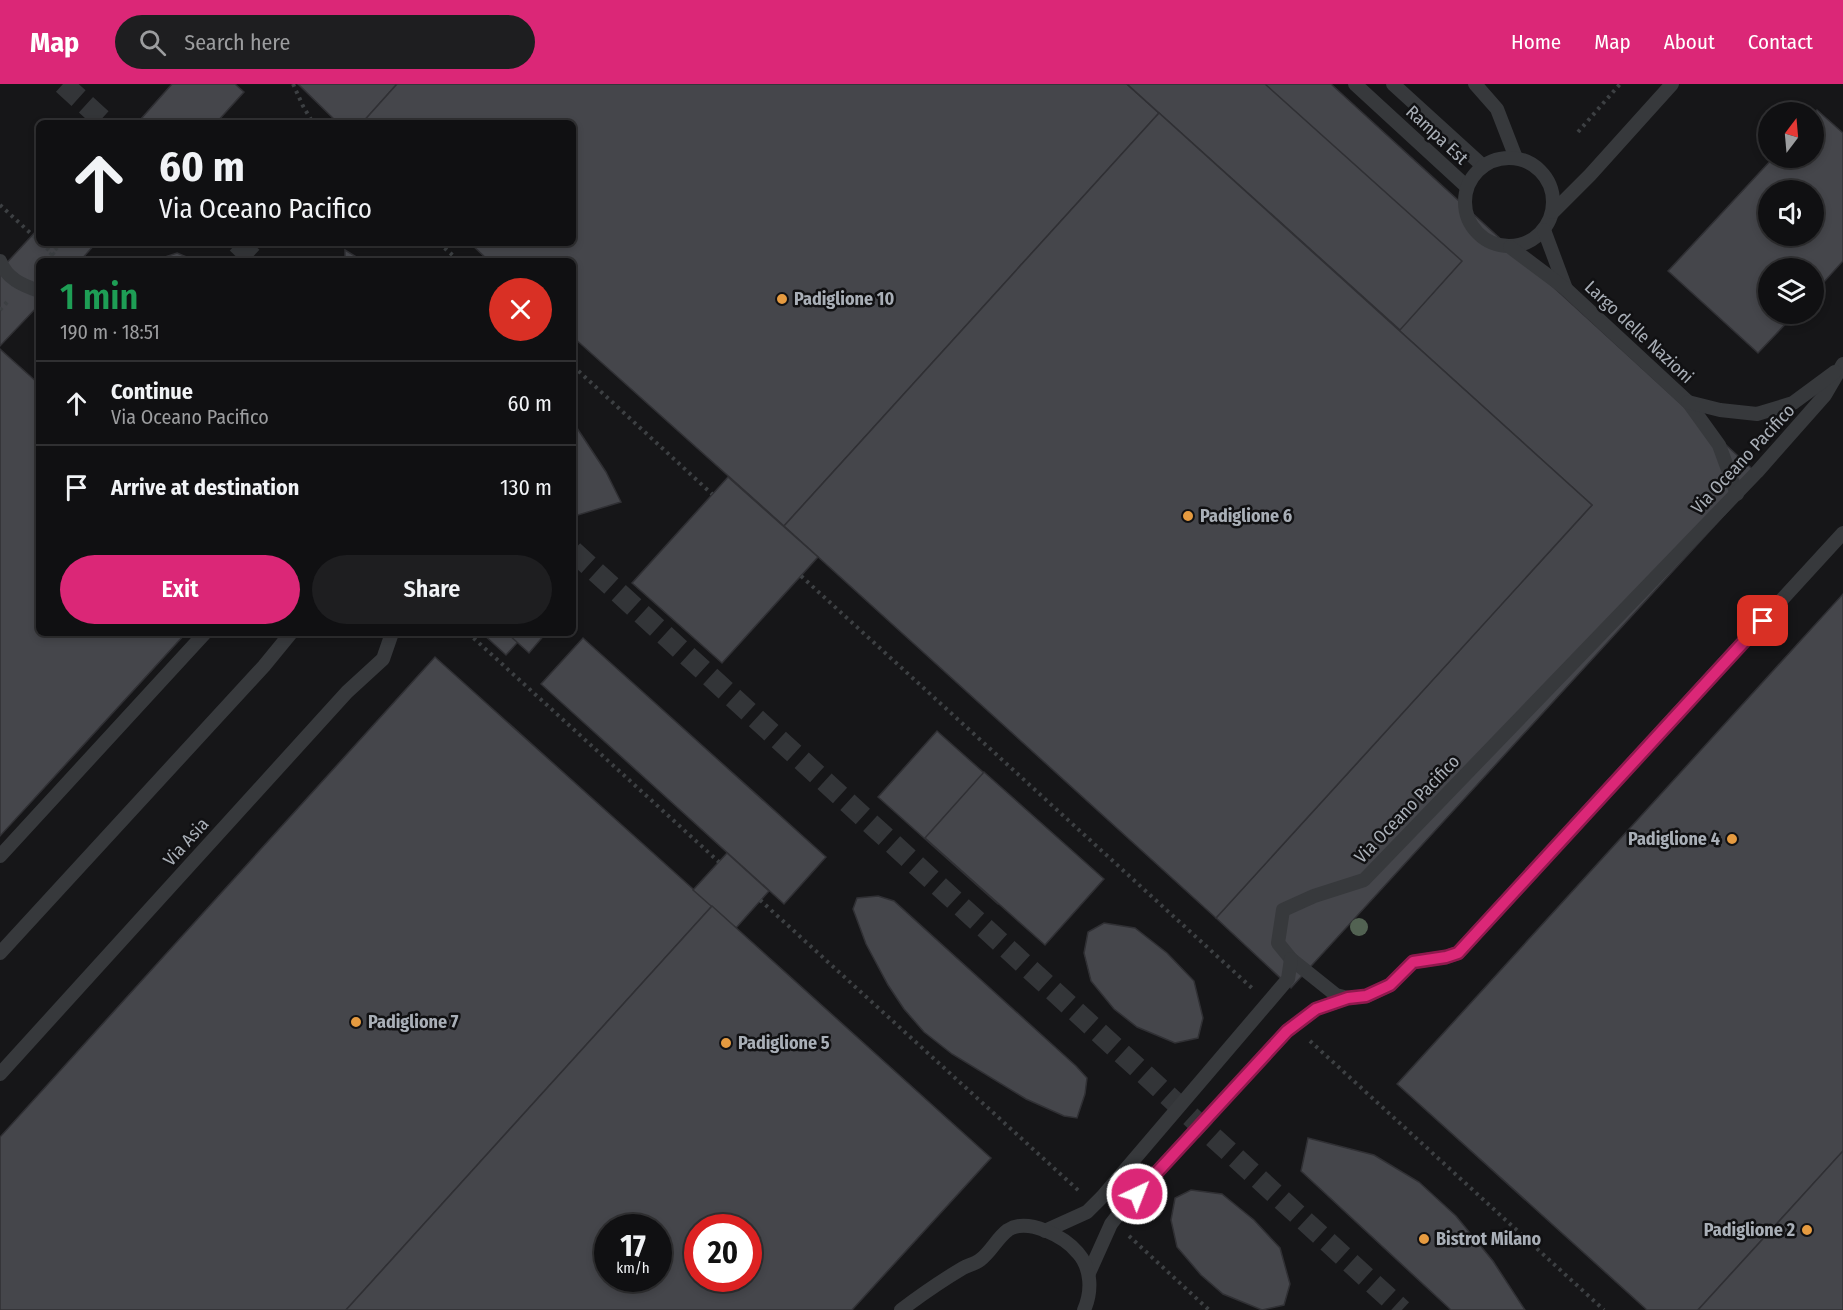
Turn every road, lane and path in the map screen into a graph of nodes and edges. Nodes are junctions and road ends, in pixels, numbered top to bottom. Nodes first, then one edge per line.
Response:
1 (293, 84) edge
2 (1356, 84) edge
3 (1393, 84) edge
4 (1475, 84) edge
5 (1620, 84) edge
6 (1672, 84) edge
7 (311, 120) edge
8 (1578, 132) dead end
9 (1516, 158) junction
10 (1484, 166) junction
11 (1467, 187) junction
12 (0, 205) edge
13 (1553, 212) junction
14 (1544, 230) junction
15 (36, 238) edge
16 (44, 246) edge
17 (59, 246) edge
18 (442, 246) edge
19 (1510, 247) junction
20 (52, 253) junction
21 (48, 258) edge
22 (58, 258) edge
23 (456, 258) edge
24 (0, 261) edge
25 (1566, 289) junction
26 (36, 290) edge
27 (1841, 366) edge
28 (576, 369) edge
29 (1688, 402) junction
30 (712, 494) dead end
31 (1737, 494) junction
32 (1843, 533) edge
33 (801, 576) dead end
34 (202, 636) edge
35 (289, 636) edge
36 (391, 636) edge
37 (471, 636) edge
38 (0, 856) edge
39 (718, 862) dead end
40 (760, 900) dead end
41 (0, 952) edge
42 (1291, 959) junction
43 (1348, 998) junction
44 (1268, 1003) junction
45 (1293, 1026) junction
46 (0, 1074) edge
47 (1094, 1205) junction
48 (1113, 1221) junction
49 (1045, 1231) junction
50 (1089, 1273) junction
51 (901, 1310) edge
52 (1084, 1310) edge
53 (1209, 1310) edge
54 (1604, 1310) edge

1 - 7 path
2 - 11 lane, Rampa Est
3 - 10 lane
4 - 9 lane
5 - 8 path
6 - 13 lane
9 - 10 lane
9 - 13 lane
10 - 11 lane
11 - 19 lane
12 - 15 path
13 - 14 lane
14 - 19 lane
14 - 25 lane, Largo delle Nazioni
16 - 20 path
17 - 20 path
18 - 23 path
19 - 25 lane, Largo delle Nazioni
20 - 21 path
20 - 22 path
24 - 26 lane
25 - 29 lane, Largo delle Nazioni
27 - 29 lane, Largo delle Nazioni
27 - 31 lane, Via Oceano Pacifico
28 - 30 path
29 - 31 lane, Largo delle Nazioni
31 - 42 lane, Via Oceano Pacifico
32 - 43 lane
33 - 44 path
34 - 38 lane
35 - 41 lane
36 - 46 lane, Via Asia
37 - 39 path
40 - 47 path
42 - 43 lane, Via Oceano Pacifico
42 - 44 lane
43 - 45 lane
44 - 47 lane
45 - 48 lane
45 - 54 path
47 - 49 lane
48 - 50 lane
48 - 53 path
49 - 50 lane
49 - 51 lane
50 - 52 lane

